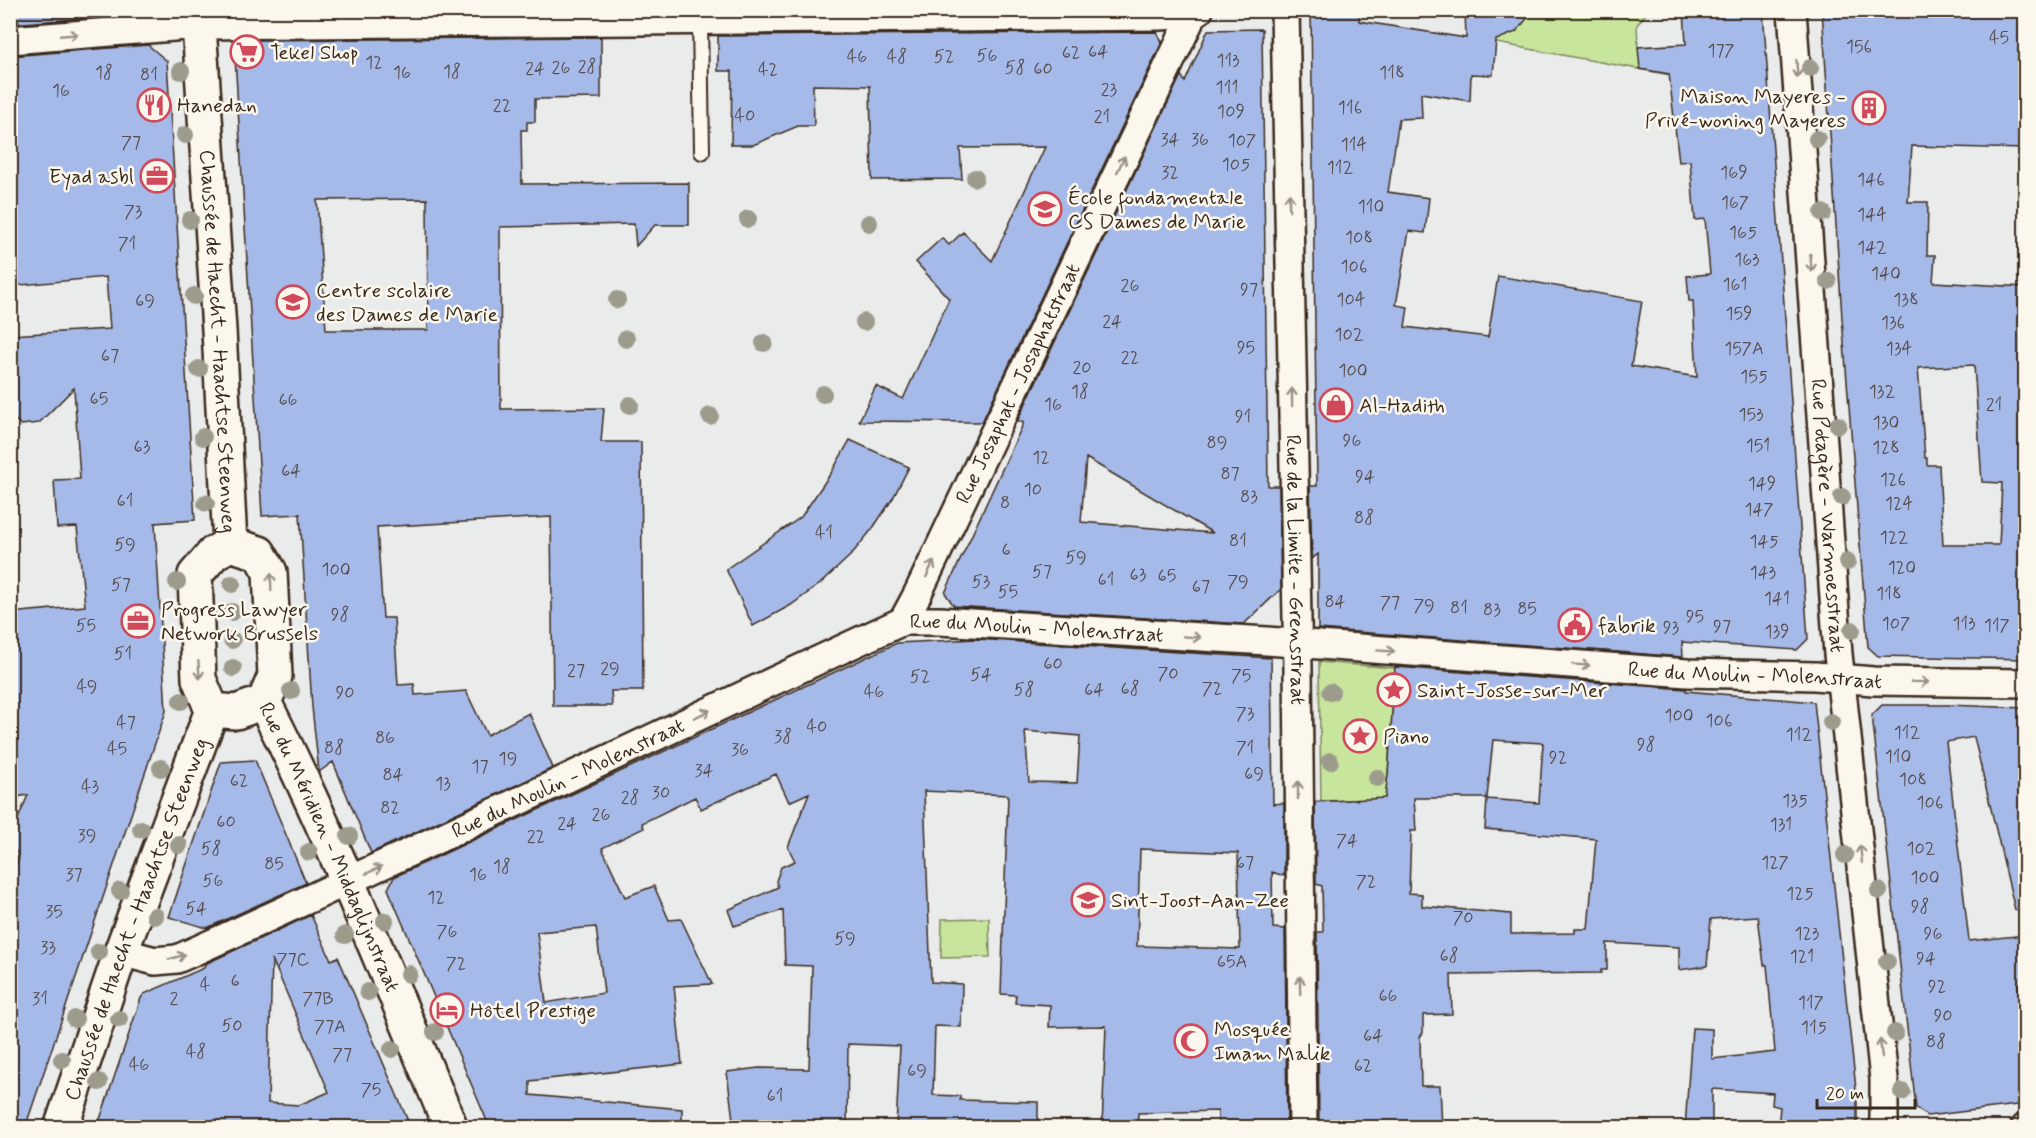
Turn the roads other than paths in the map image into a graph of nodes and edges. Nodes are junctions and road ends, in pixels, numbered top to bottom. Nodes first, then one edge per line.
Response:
1 (1285, 10) edge
2 (1792, 10) edge
3 (1196, 12) edge
4 (199, 18) edge
5 (700, 19) junction
6 (10, 40) edge
7 (702, 152) dead end
8 (230, 544) junction
9 (903, 621) junction
10 (1297, 644) junction
11 (1841, 679) junction
12 (2025, 683) edge
13 (264, 702) junction
14 (212, 710) junction
15 (347, 882) junction
16 (121, 951) junction
17 (61, 1128) edge
18 (451, 1128) edge
19 (1303, 1128) edge
20 (1884, 1128) edge

10 -> 1 street, Rue de la Limite - Grensstraat
2 -> 11 street, Rue Potagère - Warmoesstraat
3 - 5 street
9 -> 3 street, Rue Josaphat - Josaphatstraat
4 - 5 street
6 -> 4 street
4 - 8 street, Chaussée de Haecht - Haachtse Steenweg
5 - 7 lane
13 -> 8 street, Rue du Méridien - Middaglijnstraat
8 -> 14 street, Chaussée de Haecht - Haachtse Steenweg
9 -> 10 street, Rue du Moulin - Molenstraat
15 -> 9 street, Rue du Moulin - Molenstraat
10 -> 11 street, Rue du Moulin - Molenstraat
19 -> 10 street, Rue de la Limite - Grensstraat
11 -> 12 street, Rue du Moulin - Molenstraat
20 -> 11 street, Rue Potagère - Warmoesstraat
13 - 14 street, Chaussée de Haecht - Haachtse Steenweg
13 - 15 street, Rue du Méridien - Middaglijnstraat
14 - 16 street, Chaussée de Haecht - Haachtse Steenweg
16 -> 15 street, Rue du Moulin - Molenstraat
15 - 18 street, Rue du Méridien - Middaglijnstraat
16 - 17 street, Chaussée de Haecht - Haachtse Steenweg

